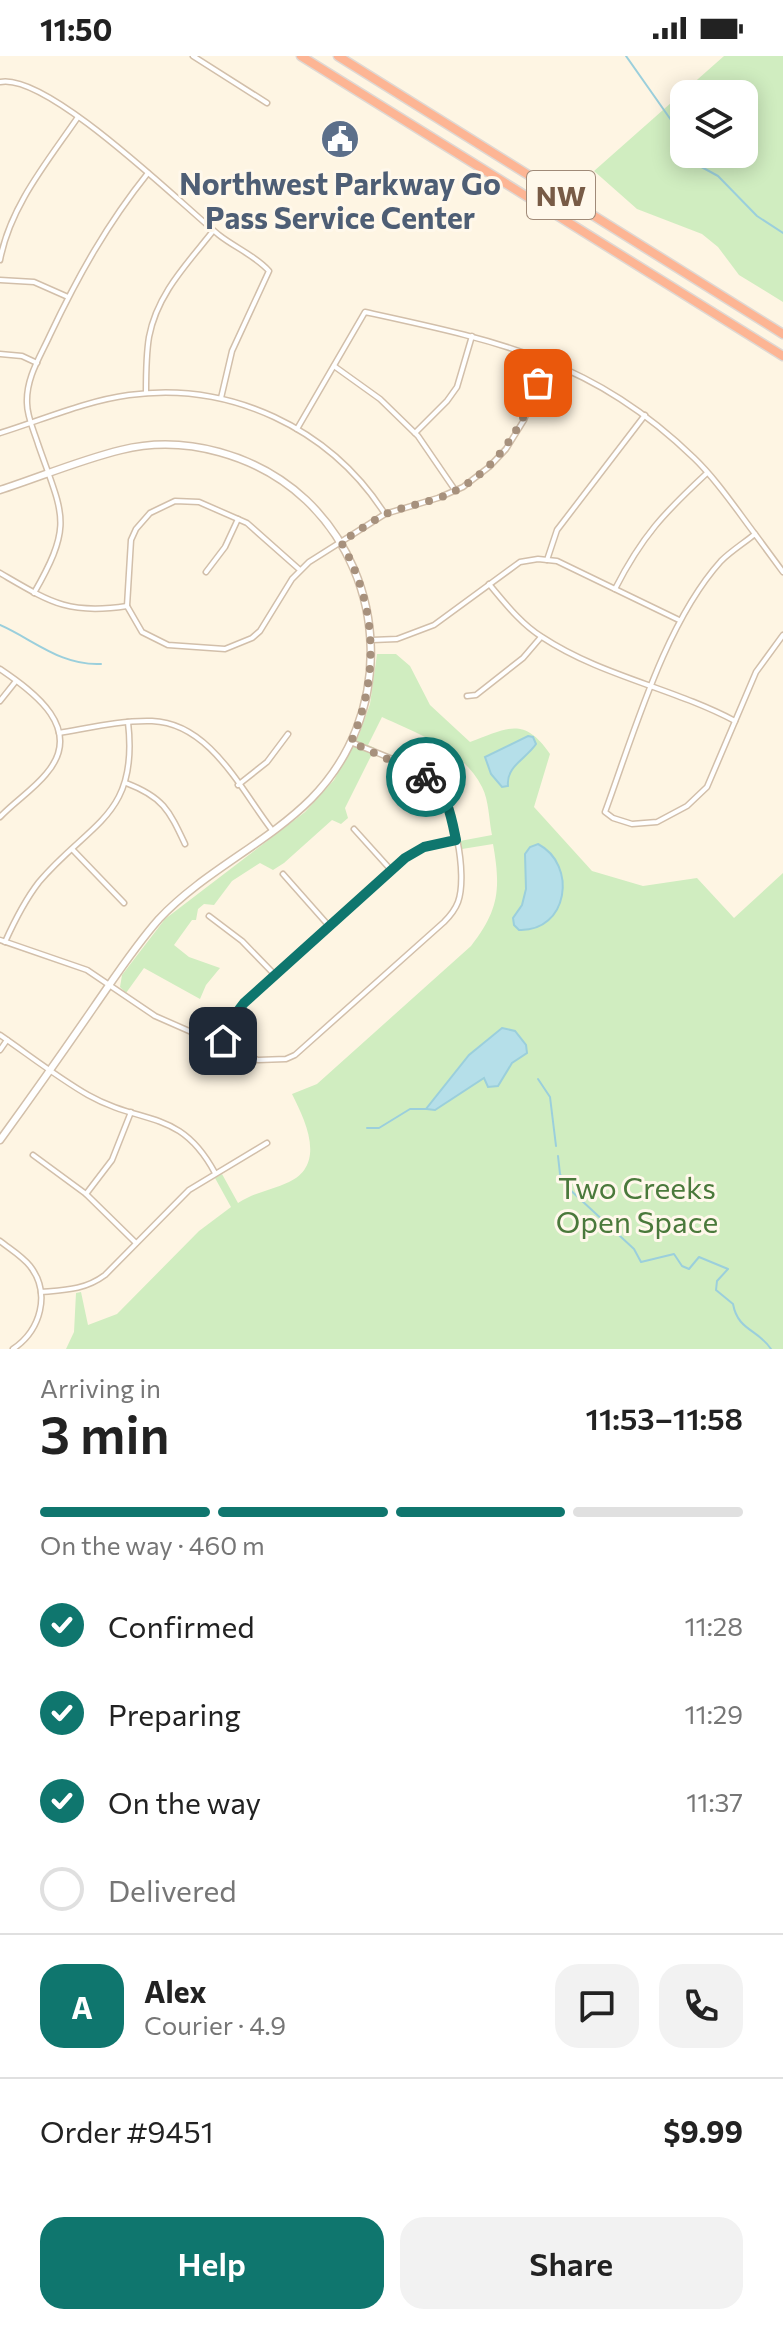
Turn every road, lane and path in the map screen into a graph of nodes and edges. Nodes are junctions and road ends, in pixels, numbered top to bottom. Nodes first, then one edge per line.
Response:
1 (193, 56) edge
2 (301, 56) edge
3 (338, 56) edge
4 (0, 82) edge
5 (267, 103) dead end
6 (78, 117) junction
7 (148, 173) junction
8 (213, 230) junction
9 (0, 260) edge
10 (0, 280) edge
11 (68, 297) junction
12 (783, 334) edge
13 (472, 336) junction
14 (0, 354) edge
15 (783, 356) edge
16 (547, 360) junction
17 (37, 363) junction
18 (334, 366) junction
19 (146, 393) junction
20 (221, 398) junction
21 (645, 415) junction
22 (31, 424) junction
23 (297, 429) junction
24 (0, 433) edge
25 (415, 433) junction
26 (707, 473) junction
27 (49, 474) junction
28 (0, 490) edge
29 (455, 490) junction
30 (385, 514) junction
31 (238, 519) junction
32 (755, 534) junction
33 (341, 542) junction
34 (547, 560) junction
35 (300, 570) junction
36 (206, 572) dead end
37 (783, 572) edge
38 (0, 573) edge
39 (489, 584) junction
40 (615, 589) junction
41 (34, 593) junction
42 (127, 606) junction
43 (679, 620) junction
44 (783, 635) edge
45 (541, 637) junction
46 (372, 640) junction
47 (0, 669) edge
48 (16, 681) junction
49 (652, 688) junction
50 (467, 696) dead end
51 (0, 701) edge
52 (735, 721) junction
53 (128, 722) junction
54 (59, 733) junction
55 (288, 734) dead end
56 (351, 742) junction
57 (126, 783) junction
58 (238, 785) junction
59 (0, 817) edge
60 (354, 829) dead end
61 (272, 830) junction
62 (456, 840) junction
63 (185, 844) dead end
64 (73, 850) junction
65 (391, 870) junction
66 (283, 874) dead end
67 (124, 903) dead end
68 (209, 916) dead end
69 (329, 926) junction
70 (3, 941) edge
71 (275, 975) junction
72 (110, 985) junction
73 (0, 1035) edge
74 (7, 1040) junction
75 (221, 1045) junction
76 (0, 1050) edge
77 (51, 1071) junction
78 (131, 1112) junction
79 (0, 1140) edge
80 (267, 1143) dead end
81 (33, 1155) dead end
82 (215, 1173) junction
83 (86, 1194) junction
84 (0, 1241) edge
85 (136, 1243) junction
86 (41, 1292) junction
87 (13, 1349) edge

1 - 5 street
2 - 15 highway, NW
3 - 12 highway, NW
4 - 6 street
6 - 7 street
6 - 9 street
7 - 8 street
7 - 11 street
8 - 19 street
8 - 20 street
10 - 11 street
11 - 17 street
13 - 16 street
13 - 18 street
13 - 25 street
14 - 17 street
16 - 21 street
16 - 29 street
17 - 22 street
18 - 23 street
18 - 25 street
19 - 20 street
19 - 22 street
20 - 23 street
21 - 26 street
21 - 34 street
22 - 24 street
22 - 27 street
23 - 30 street
25 - 29 street
26 - 32 street
26 - 40 street
27 - 28 street
27 - 33 street
27 - 41 street
29 - 30 street
30 - 33 street
31 - 35 street
31 - 36 street
31 - 42 street
32 - 37 street
32 - 43 street
33 - 35 street
33 - 46 street
34 - 39 street
34 - 40 street
35 - 42 street
38 - 41 street
39 - 45 street
39 - 46 street
40 - 43 street
41 - 42 street
43 - 49 street
44 - 52 street
45 - 49 street
45 - 50 street
46 - 56 street
47 - 48 street
48 - 51 street
48 - 54 street
49 - 52 street
49 - 52 street
53 - 54 street
53 - 57 street
53 - 58 street
54 - 59 street
55 - 58 street
56 - 61 street
56 - 62 street
57 - 63 street
57 - 64 street
58 - 61 street
60 - 65 street
61 - 72 street
62 - 65 street
62 - 75 street
64 - 67 street
64 - 70 street
65 - 69 street
66 - 69 street
68 - 71 street
69 - 71 street
70 - 72 street
71 - 75 street
72 - 75 street
72 - 77 street
73 - 74 street
74 - 76 street
74 - 77 street
77 - 78 street
77 - 79 street
78 - 82 street
78 - 83 street
80 - 82 street
81 - 83 street
82 - 85 street
83 - 85 street
84 - 86 street
85 - 86 street
86 - 87 street

